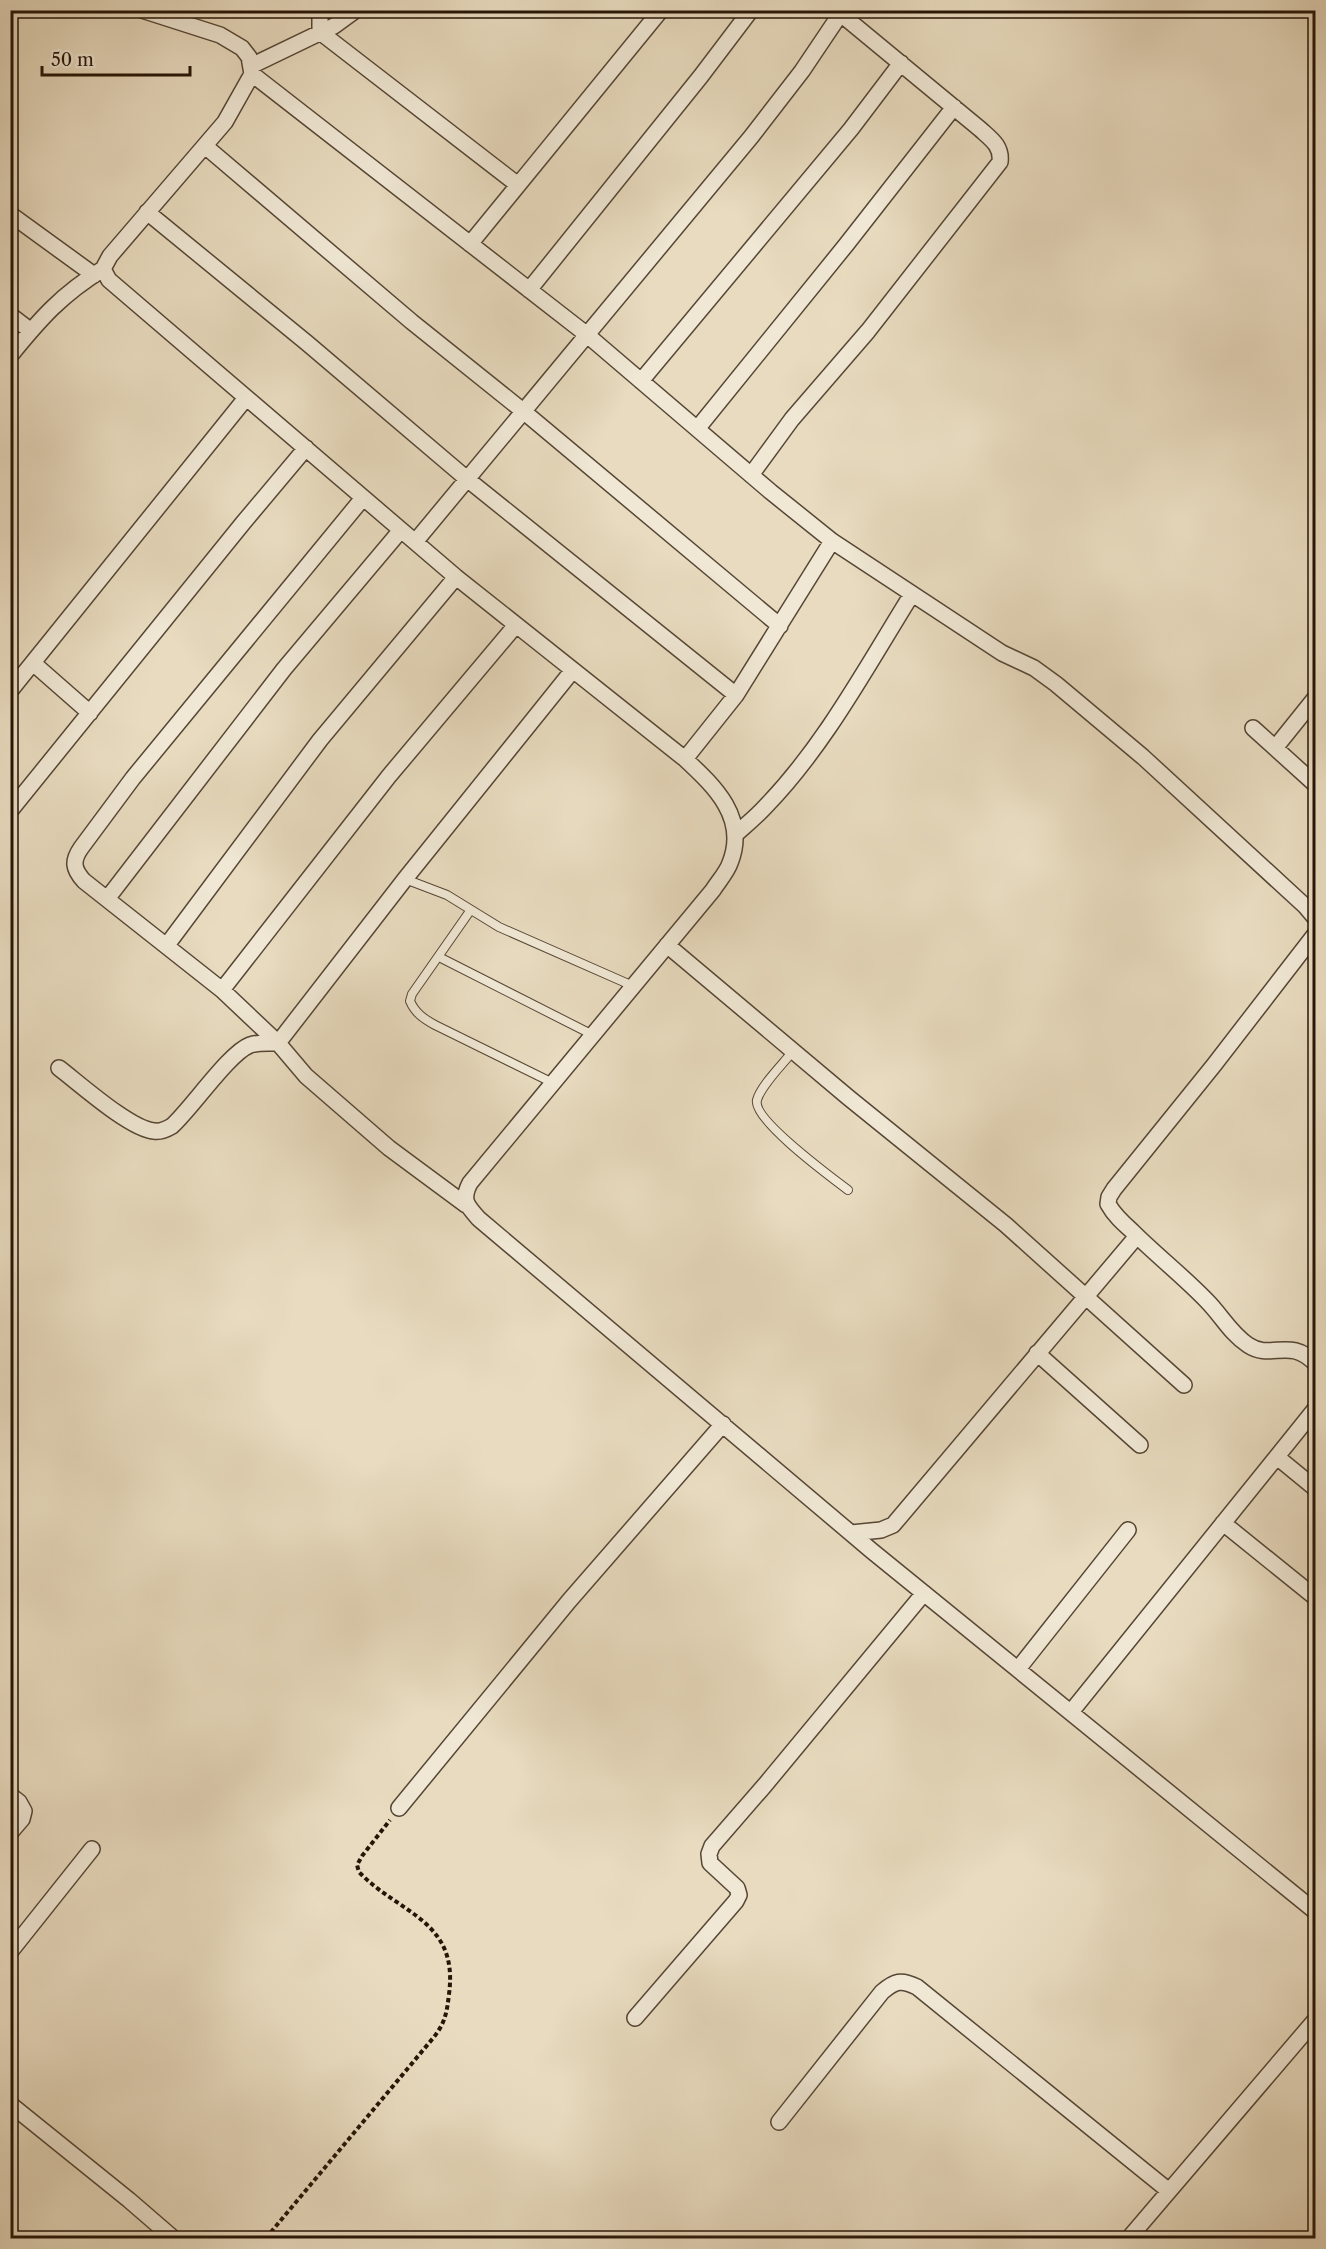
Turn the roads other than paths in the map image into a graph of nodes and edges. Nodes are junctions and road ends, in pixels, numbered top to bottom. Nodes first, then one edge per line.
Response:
1 (142, 10) edge
2 (320, 10) edge
3 (356, 10) edge
4 (661, 10) edge
5 (752, 10) edge
6 (840, 12) edge
7 (320, 32) junction
8 (901, 63) junction
9 (252, 70) junction
10 (954, 107) junction
11 (205, 146) junction
12 (518, 185) junction
13 (147, 212) junction
14 (10, 214) edge
15 (470, 244) junction
16 (98, 272) junction
17 (529, 290) junction
18 (10, 315) edge
19 (31, 331) junction
20 (586, 334) junction
21 (10, 356) edge
22 (641, 381) junction
23 (246, 398) junction
24 (523, 411) junction
25 (697, 429) junction
26 (306, 448) junction
27 (751, 475) junction
28 (467, 479) junction
29 (363, 498) junction
30 (401, 530) junction
31 (832, 541) junction
32 (415, 542) junction
33 (456, 577) junction
34 (912, 594) junction
35 (516, 625) junction
36 (780, 626) junction
37 (33, 663) junction
38 (573, 670) junction
39 (10, 691) edge
40 (736, 695) junction
41 (1316, 697) edge
42 (90, 713) junction
43 (1253, 728) dead end
44 (1275, 748) junction
45 (685, 759) junction
46 (1316, 785) edge
47 (10, 811) edge
48 (736, 834) junction
49 (405, 879) junction
50 (107, 899) junction
51 (470, 911) junction
52 (1316, 919) edge
53 (1316, 933) edge
54 (167, 945) junction
55 (667, 945) junction
56 (439, 957) junction
57 (633, 986) junction
58 (222, 990) junction
59 (593, 1035) junction
60 (278, 1043) junction
61 (793, 1051) junction
62 (59, 1068) dead end
63 (553, 1083) junction
64 (848, 1190) dead end
65 (466, 1205) junction
66 (1137, 1236) junction
67 (1085, 1297) junction
68 (1037, 1353) junction
69 (1316, 1364) edge
70 (1184, 1385) dead end
71 (1316, 1408) edge
72 (723, 1424) junction
73 (1140, 1445) dead end
74 (1277, 1457) junction
75 (1316, 1489) edge
76 (1223, 1523) junction
77 (1128, 1530) dead end
78 (851, 1533) junction
79 (924, 1593) junction
80 (1316, 1598) edge
81 (1018, 1670) junction
82 (1071, 1712) junction
83 (10, 1795) edge
84 (399, 1808) road end
85 (10, 1833) edge
86 (92, 1849) dead end
87 (1316, 1912) edge
88 (10, 1952) edge
89 (635, 2018) dead end
90 (1316, 2019) edge
91 (10, 2104) edge
92 (779, 2122) dead end
93 (1169, 2191) junction
94 (172, 2238) edge
95 (1129, 2238) edge

1 - 9 street
2 - 7 street
3 - 7 street
4 - 12 street
5 - 17 street
6 - 8 street
6 - 20 street
7 - 9 street
7 - 12 street
8 - 10 street
8 - 22 street
9 - 11 street
9 - 15 street
10 - 25 street
10 - 27 street
11 - 13 street
11 - 24 street
12 - 15 street
13 - 16 street
13 - 28 street
14 - 16 street
15 - 17 street
16 - 19 street
16 - 23 street
17 - 20 street
18 - 19 street
19 - 21 street
20 - 22 street
20 - 24 street
22 - 25 street
23 - 26 street
23 - 37 street
24 - 28 street
24 - 36 street
25 - 27 street
26 - 29 street
26 - 42 street
27 - 31 street
28 - 32 street
28 - 40 street
29 - 30 street
29 - 50 street
30 - 32 street
30 - 50 street
31 - 34 street
31 - 36 street
32 - 33 street
33 - 35 street
33 - 54 street
34 - 48 street
34 - 52 street
35 - 38 street
35 - 58 street
36 - 40 street
37 - 39 street
37 - 42 street
38 - 45 street
38 - 49 street
40 - 45 street
41 - 44 street
42 - 47 street
43 - 44 street
44 - 46 street
45 - 48 street
48 - 55 street
49 - 51 lane
49 - 60 street
50 - 54 street
51 - 56 lane
51 - 57 lane
53 - 66 street
54 - 58 street
55 - 57 street
55 - 61 street
56 - 59 lane
56 - 63 lane
57 - 59 street
58 - 60 street
59 - 63 street
60 - 62 street
60 - 65 street
61 - 64 lane
61 - 67 street
63 - 65 street
65 - 72 street
66 - 67 street
66 - 69 street
67 - 68 street
67 - 70 street
68 - 73 street
68 - 78 street
71 - 74 street
72 - 78 street
72 - 84 street
74 - 75 street
74 - 76 street
76 - 80 street
76 - 82 street
77 - 81 street
78 - 79 street
79 - 81 street
79 - 89 street
81 - 82 street
82 - 87 street
83 - 85 street
86 - 88 street
90 - 93 street
91 - 94 street
92 - 93 street
93 - 95 street

